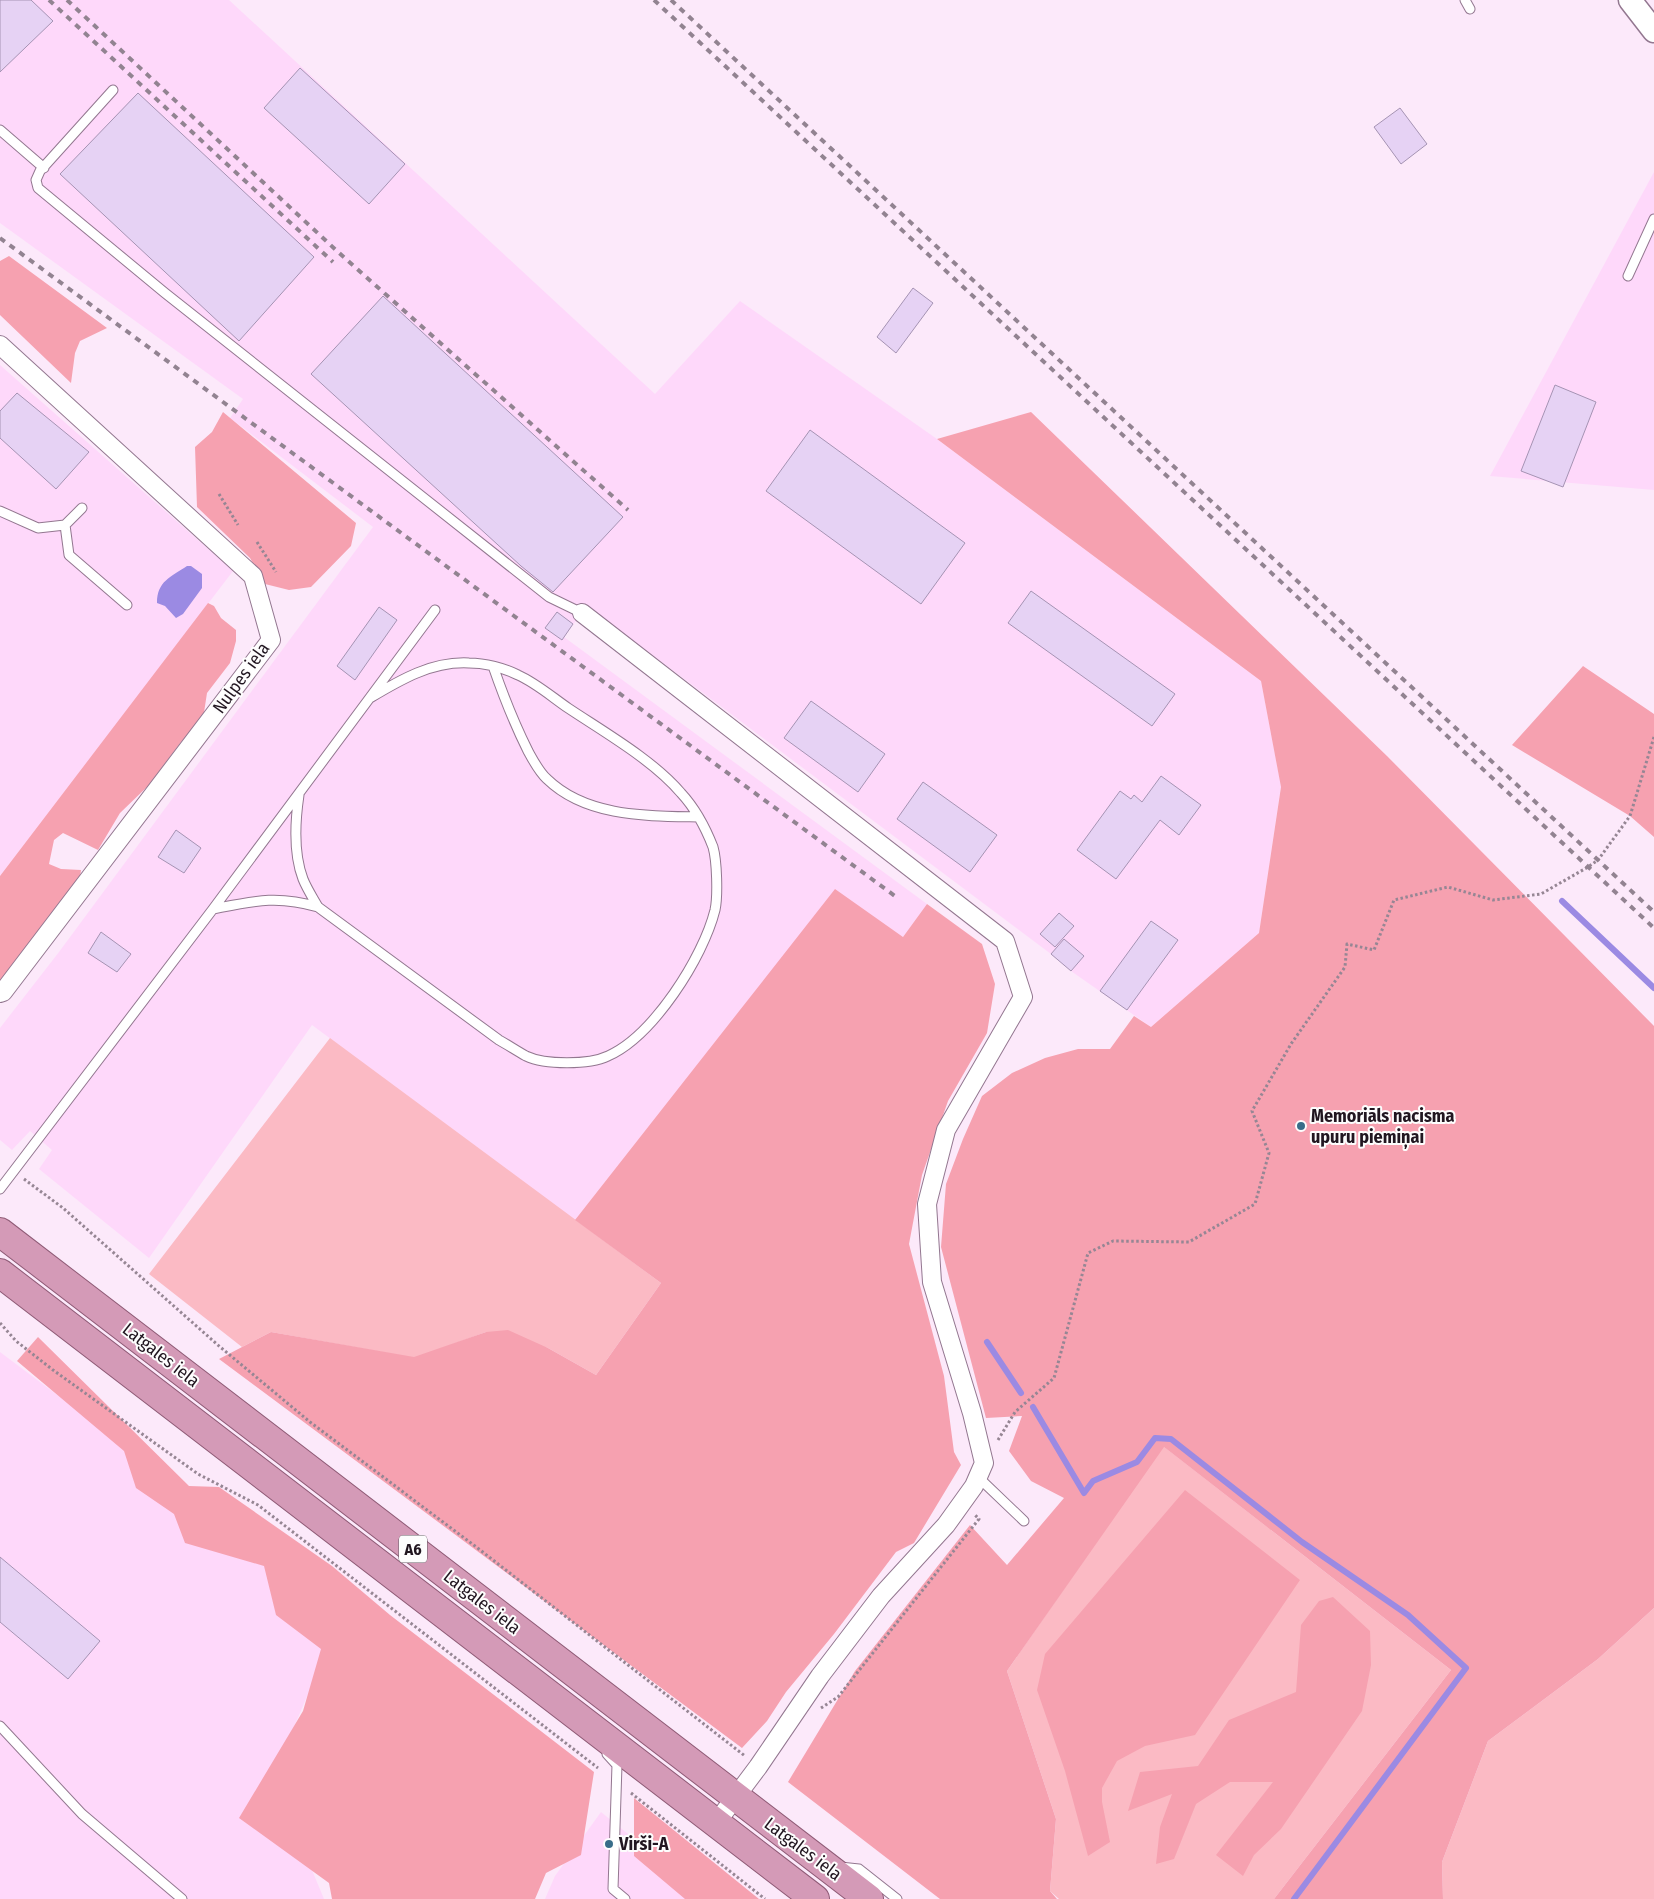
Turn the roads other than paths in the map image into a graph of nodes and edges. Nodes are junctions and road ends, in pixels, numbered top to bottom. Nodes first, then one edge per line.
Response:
1 (1630, 0) edge
2 (1654, 31) edge
3 (113, 90) dead end
4 (0, 130) edge
5 (44, 168) junction
6 (1654, 219) edge
7 (1628, 276) dead end
8 (0, 345) edge
9 (82, 508) dead end
10 (0, 510) edge
11 (65, 525) junction
12 (127, 605) dead end
13 (436, 610) dead end
14 (582, 614) joint
15 (493, 666) junction
16 (370, 698) junction
17 (300, 792) junction
18 (698, 817) junction
19 (318, 907) junction
20 (213, 908) junction
21 (0, 993) edge
22 (0, 1189) edge
23 (0, 1232) edge
24 (0, 1273) edge
25 (981, 1470) junction
26 (1024, 1521) dead end
27 (563, 1705) junction
28 (0, 1726) edge
29 (735, 1797) junction
30 (716, 1823) junction
31 (826, 1866) junction
32 (182, 1899) edge
33 (625, 1899) edge
34 (815, 1899) edge
35 (869, 1899) edge
36 (898, 1899) edge

1 - 2 street
3 - 5 lane
4 - 5 lane
5 - 14 lane
6 - 7 lane
8 - 21 street, Nulpes iela
9 - 11 lane
10 - 11 lane
11 - 12 lane
13 - 16 lane
14 - 25 street
15 - 16 lane
15 - 18 lane
15 - 18 lane
16 - 17 lane
17 - 19 lane
17 - 20 lane
18 - 19 lane
19 - 20 lane
20 - 22 lane
23 - 29 highway, Latgales iela / A6
24 - 27 highway, Latgales iela / A6
25 - 26 lane
25 - 29 street
27 - 30 highway, Latgales iela / A6
27 - 33 lane, Latgales iela
28 - 32 lane
29 - 30 street
29 - 31 highway, Latgales iela / A6
30 - 34 highway, Latgales iela / A6
31 - 35 highway, Latgales iela / A6
31 - 36 lane

